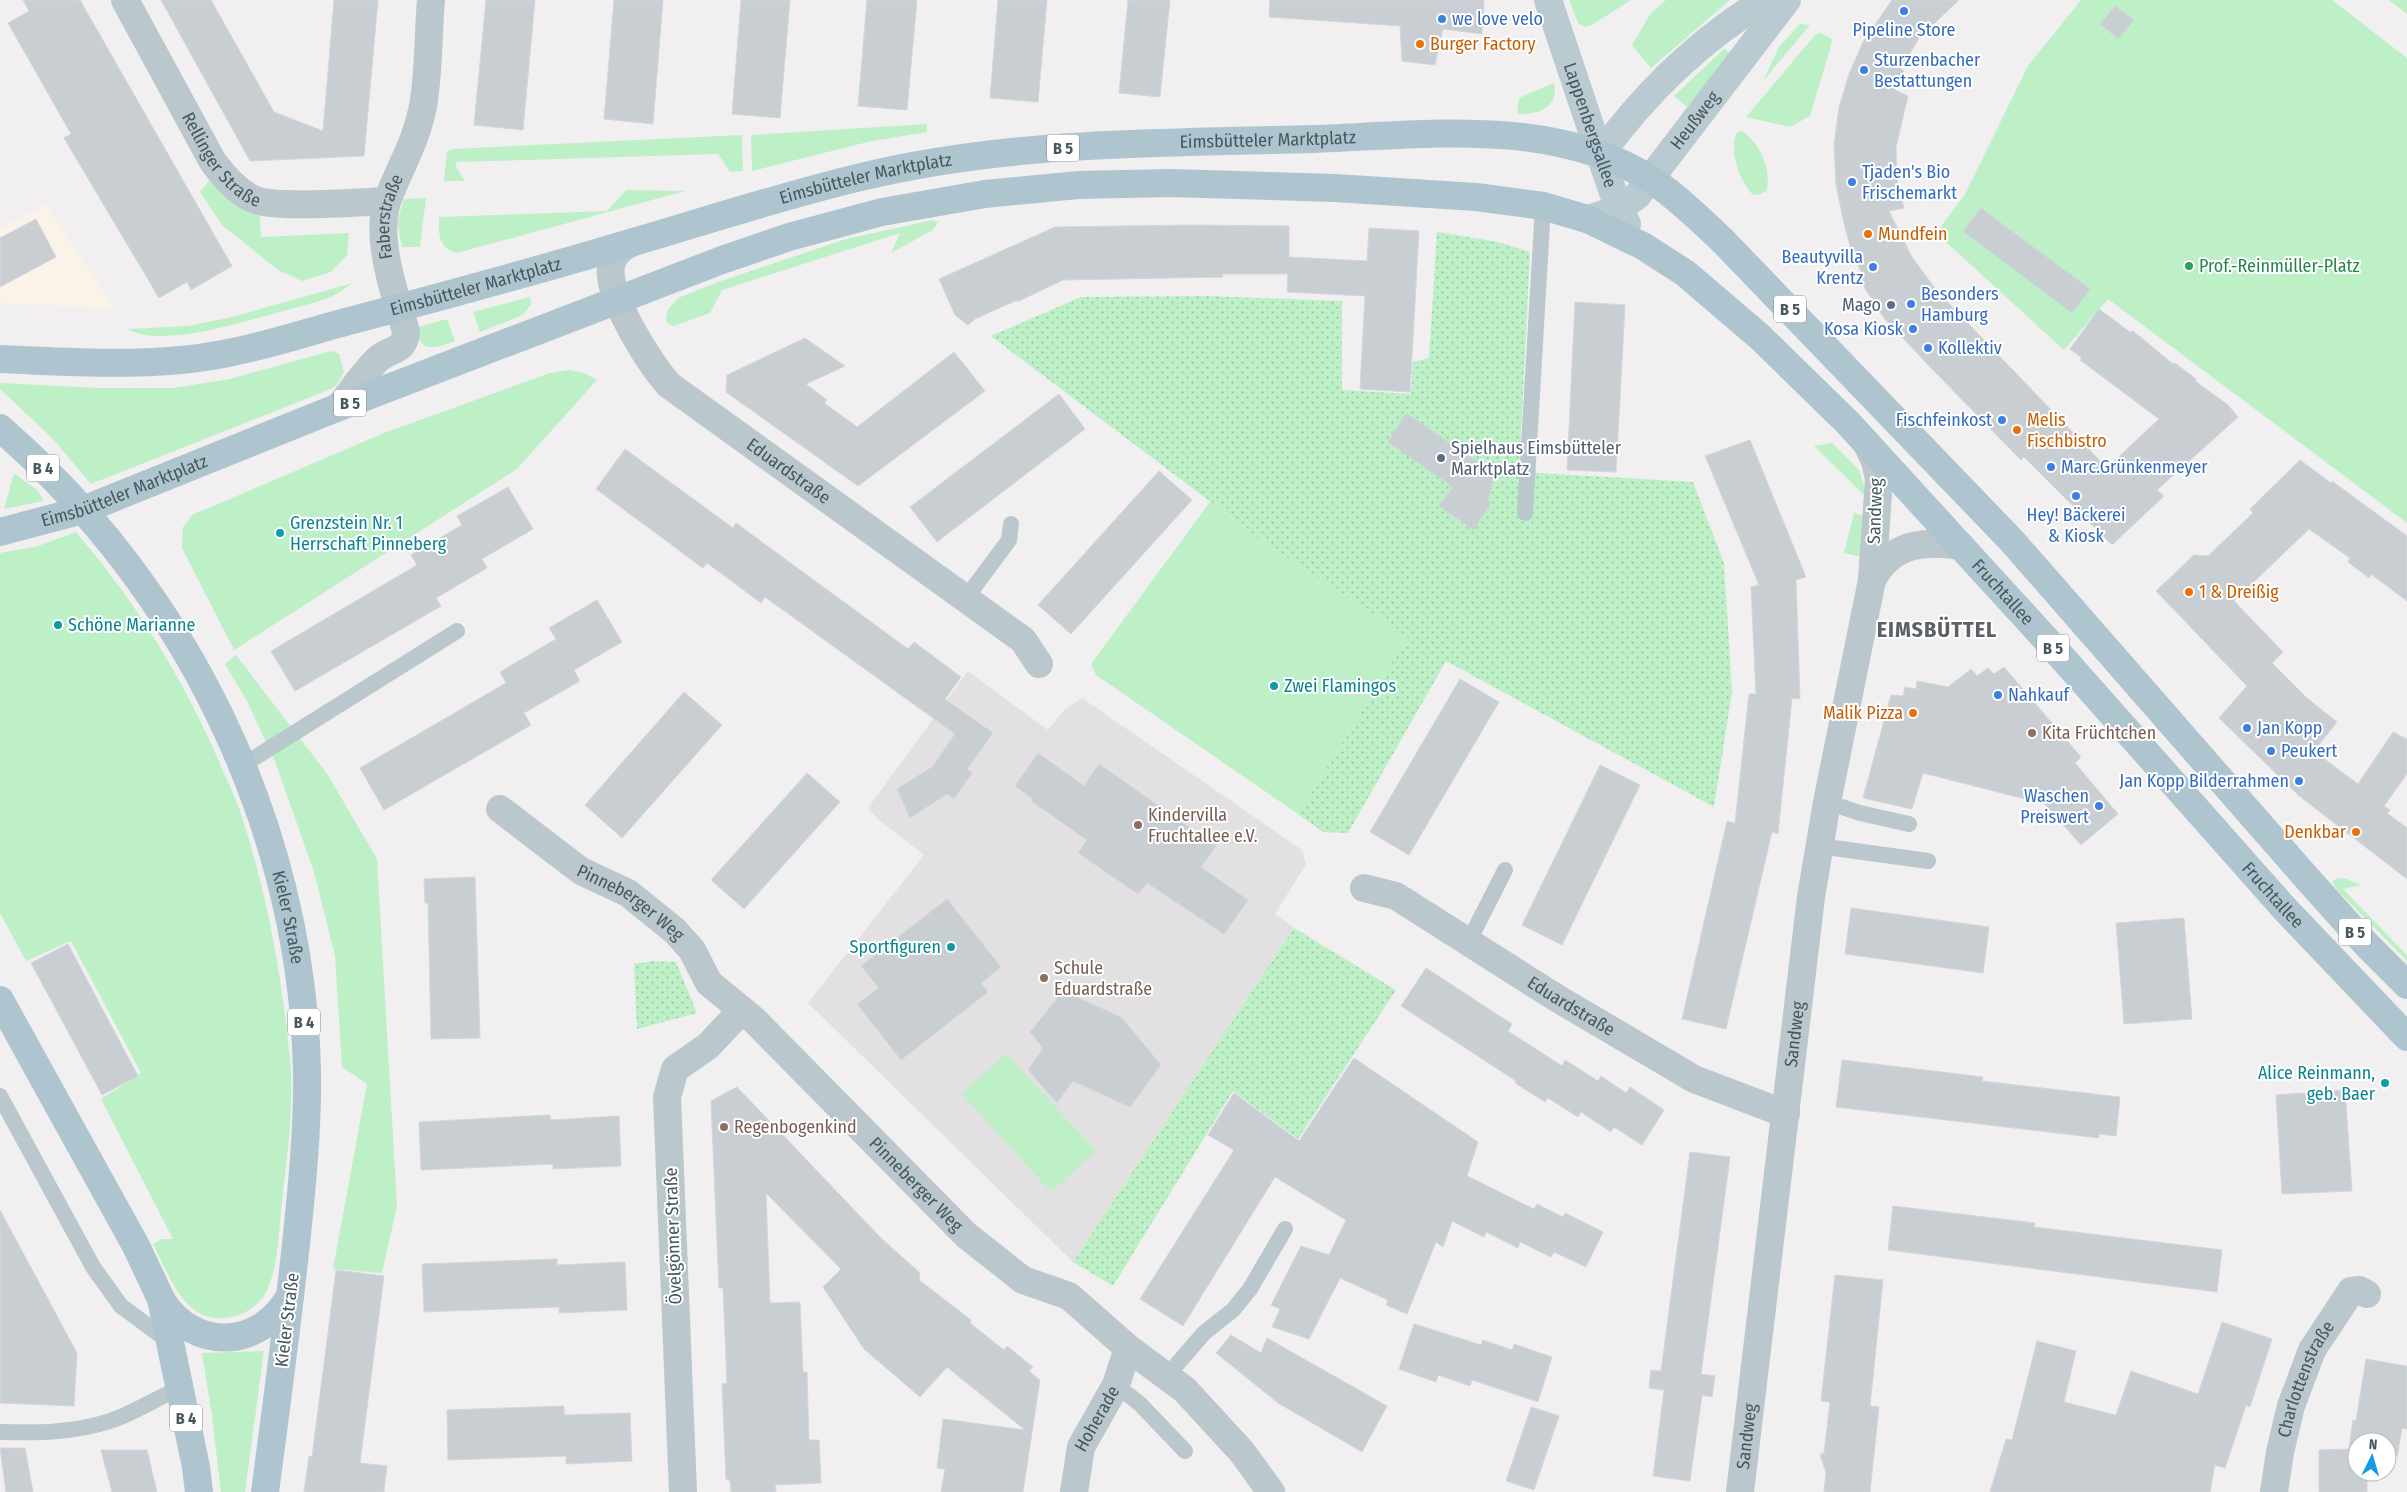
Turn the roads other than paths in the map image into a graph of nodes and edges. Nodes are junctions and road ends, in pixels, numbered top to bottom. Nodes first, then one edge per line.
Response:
1 (125, 0) edge
2 (431, 0) edge
3 (1548, 0) edge
4 (1765, 0) edge
5 (1788, 0) edge
6 (1600, 155) junction
7 (1651, 180) junction
8 (388, 202) junction
9 (1543, 206) junction
10 (1619, 209) junction
11 (1587, 219) junction
12 (1722, 240) joint
13 (633, 242) junction
14 (1643, 246) junction
15 (1685, 273) joint
16 (618, 299) junction
17 (399, 308) junction
18 (0, 358) edge
19 (339, 407) junction
20 (0, 428) edge
21 (1867, 444) junction
22 (83, 510) junction
23 (1525, 512) dead end
24 (1011, 524) dead end
25 (0, 532) edge
26 (1961, 546) junction
27 (1872, 580) junction
28 (966, 598) junction
29 (457, 632) dead end
30 (1039, 664) dead end
31 (243, 765) junction
32 (1826, 802) junction
33 (500, 809) dead end
34 (1909, 824) dead end
35 (1819, 846) junction
36 (1928, 861) dead end
37 (1505, 870) dead end
38 (1364, 888) dead end
39 (1469, 941) junction
40 (2407, 985) edge
41 (0, 1003) edge
42 (741, 1011) junction
43 (2407, 1037) edge
44 (0, 1096) edge
45 (1786, 1114) junction
46 (1285, 1230) dead end
47 (2367, 1294) dead end
48 (290, 1296) junction
49 (161, 1299) junction
50 (171, 1344) junction
51 (1128, 1348) junction
52 (1166, 1377) junction
53 (1116, 1385) junction
54 (180, 1388) junction
55 (0, 1432) edge
56 (1185, 1451) dead end
57 (199, 1492) edge
58 (265, 1492) edge
59 (683, 1492) edge
60 (1074, 1492) edge
61 (1272, 1492) edge
62 (1740, 1492) edge
63 (2274, 1492) edge

1 - 8 street, Rellinger Straße
2 - 8 street, Faberstraße
3 - 6 street, Lappenbergsallee
4 - 6 street
5 - 7 street, Heußweg
6 - 7 main road, Eimsbütteler Marktplatz / B 5
6 - 10 street, Lappenbergsallee
6 - 13 main road, Eimsbütteler Marktplatz / B 5
7 - 10 street, Heußweg
7 - 12 main road, Eimsbütteler Marktplatz / B 5
8 - 17 street, Faberstraße
9 - 11 main road, Eimsbütteler Marktplatz / B 5
9 - 16 main road, Eimsbütteler Marktplatz / B 5
9 - 23 lane
10 - 11 street, Heußweg
10 - 14 street, Lappenbergsallee
11 - 14 main road, Eimsbütteler Marktplatz / B 5
12 - 40 main road, Fruchtallee / B 5
13 - 16 street, Eduardstraße
13 - 17 main road, Eimsbütteler Marktplatz / B 5
14 - 15 main road, Eimsbütteler Marktplatz / B 5
15 - 21 main road, Fruchtallee / B 5
16 - 19 main road, Eimsbütteler Marktplatz / B 5
16 - 28 street, Eduardstraße
17 - 18 main road, Eimsbütteler Marktplatz / B 5
17 - 19 street, Faberstraße
19 - 22 main road, Eimsbütteler Marktplatz / B 5
20 - 22 main road, Kieler Straße / B 4
21 - 26 main road, Fruchtallee / B 5
21 - 27 street, Sandweg
22 - 25 main road, Eimsbütteler Marktplatz / B 5
22 - 31 main road, Kieler Straße / B 4
24 - 28 lane
26 - 27 street, Sandweg
26 - 43 main road, Fruchtallee / B 5
27 - 32 street, Sandweg
28 - 30 street, Eduardstraße
29 - 31 lane
31 - 48 main road, Kieler Straße / B 4
32 - 34 lane
32 - 35 street, Sandweg
33 - 42 street, Pinneberger Weg
35 - 36 lane
35 - 45 street, Sandweg
37 - 39 lane
38 - 39 street, Eduardstraße
39 - 45 street, Eduardstraße
41 - 49 main road, B 4
42 - 51 street, Pinneberger Weg
42 - 59 street, Övelgönner Straße
44 - 50 lane
45 - 62 street, Sandweg
46 - 52 lane
47 - 63 street, Charlottenstraße
48 - 49 main road, B 4
48 - 58 main road, Kieler Straße / B 4
49 - 50 main road, B 4
50 - 54 main road, B 4
51 - 52 street, Pinneberger Weg
51 - 53 street, Hoherade
52 - 61 street, Pinneberger Weg
53 - 56 lane
53 - 60 street, Hoherade
54 - 55 lane
54 - 57 main road, B 4

